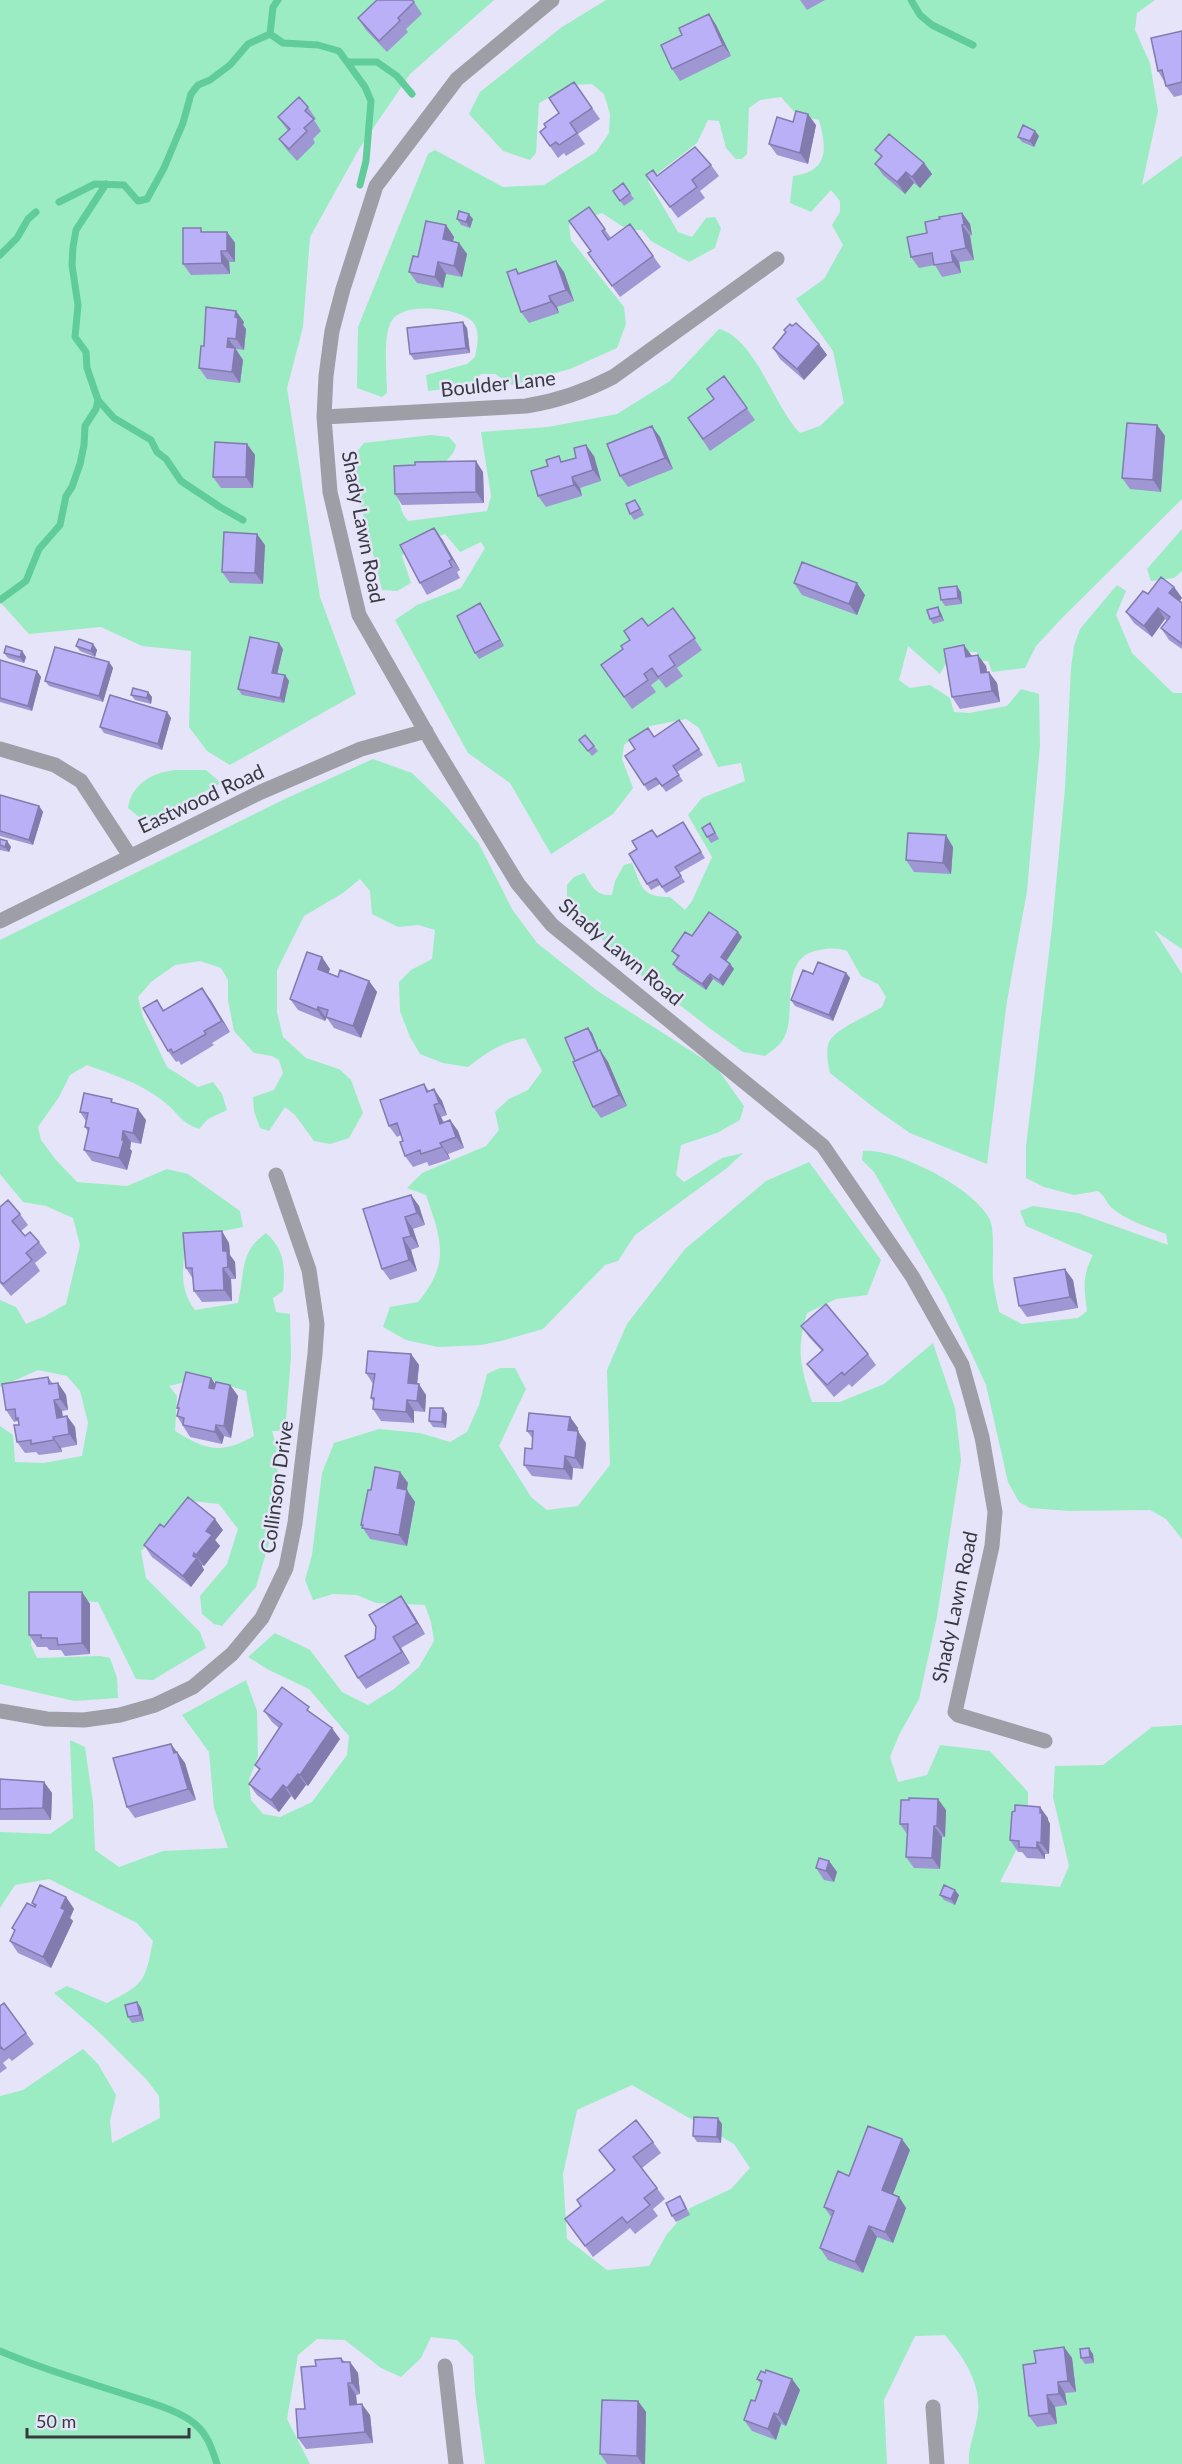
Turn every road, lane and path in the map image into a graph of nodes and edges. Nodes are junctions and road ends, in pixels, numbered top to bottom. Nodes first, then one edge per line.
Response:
1 (552, 0) edge
2 (777, 259) dead end
3 (324, 417) junction
4 (426, 731) junction
5 (0, 749) edge
6 (130, 856) junction
7 (0, 921) edge
8 (276, 1174) dead end
9 (0, 1711) edge
10 (1045, 1741) dead end
11 (446, 2366) dead end
12 (933, 2407) dead end
13 (456, 2464) edge
14 (937, 2464) edge

1 - 3 street, Shady Lawn Road
2 - 3 street, Boulder Lane
3 - 4 street, Shady Lawn Road
4 - 6 street, Eastwood Road
4 - 10 street, Shady Lawn Road
5 - 6 street
6 - 7 street, Eastwood Road
8 - 9 street, Collinson Drive
11 - 13 street
12 - 14 street

